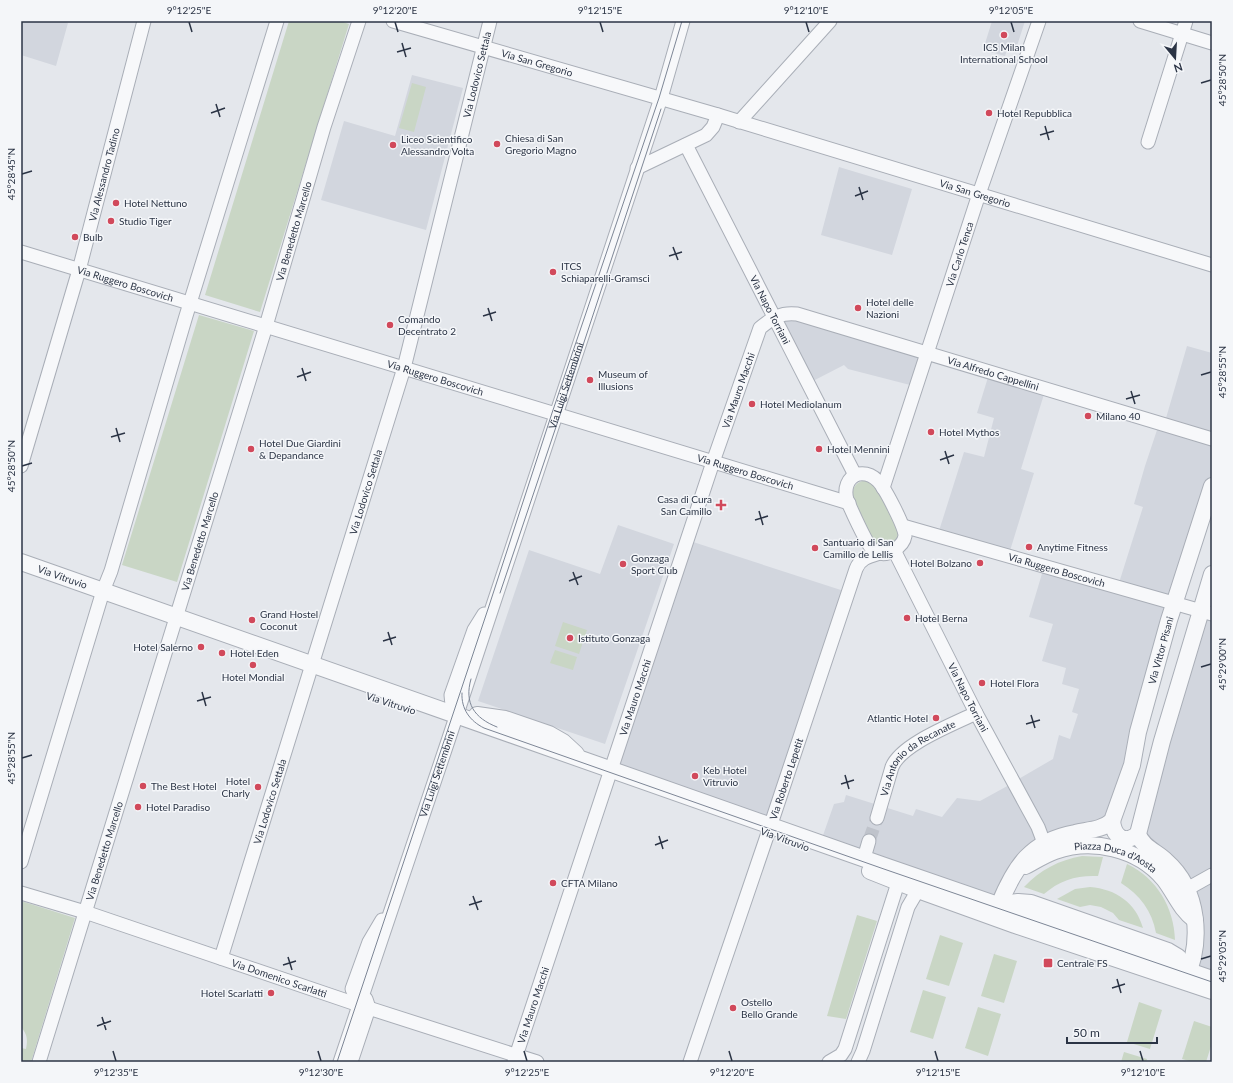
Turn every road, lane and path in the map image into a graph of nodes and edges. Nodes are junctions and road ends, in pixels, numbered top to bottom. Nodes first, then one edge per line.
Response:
1 (144, 21) edge
2 (276, 21) edge
3 (359, 21) edge
4 (393, 21) edge
5 (490, 21) edge
6 (683, 21) edge
7 (830, 21) edge
8 (1038, 21) edge
9 (1140, 21) edge
10 (1184, 27) edge
11 (1212, 43) edge
12 (483, 46) junction
13 (661, 98) junction
14 (718, 115) junction
15 (739, 122) junction
16 (1148, 142) dead end
17 (686, 145) junction
18 (637, 168) junction
19 (979, 194) junction
20 (21, 252) edge
21 (1212, 265) edge
22 (79, 270) junction
23 (190, 304) junction
24 (774, 317) junction
25 (266, 326) junction
26 (927, 353) junction
27 (404, 368) junction
28 (556, 414) junction
29 (1212, 439) edge
30 (713, 462) junction
31 (21, 466) edge
32 (855, 475) junction
33 (1212, 486) edge
34 (883, 488) junction
35 (849, 503) junction
36 (903, 526) junction
37 (894, 550) junction
38 (880, 553) junction
39 (21, 562) edge
40 (21, 572) edge
41 (1212, 574) edge
42 (103, 590) junction
43 (1194, 609) edge
44 (176, 616) junction
45 (312, 663) junction
46 (976, 713) junction
47 (456, 715) junction
48 (611, 769) junction
49 (877, 818) tunnel mouth
50 (1113, 818) junction
51 (1139, 828) junction
52 (769, 829) junction
53 (869, 841) tunnel mouth
54 (1044, 843) junction
55 (21, 862) edge
56 (863, 863) junction
57 (1016, 870) junction
58 (1212, 875) edge
59 (904, 878) junction
60 (1187, 889) junction
61 (918, 890) junction
62 (21, 893) edge
63 (998, 905) junction
64 (391, 907) junction
65 (85, 912) junction
66 (1195, 920) junction
67 (1004, 921) junction
68 (221, 958) junction
69 (1187, 976) junction
70 (1212, 979) edge
71 (1212, 991) edge
72 (364, 1006) junction
73 (515, 1058) edge
74 (39, 1062) edge
75 (340, 1062) edge
76 (351, 1062) edge
77 (537, 1062) edge
78 (690, 1062) edge
79 (829, 1062) edge
80 (858, 1062) edge

1 - 22 street, Via Alessandro Tadino
2 - 23 street
3 - 25 street, Via Benedetto Marcello
4 - 12 street, Via San Gregorio
5 - 12 street, Via Lodovico Settala
6 - 13 street, Via Luigi Settembrini
7 - 15 street
8 - 19 street, Via Carlo Tenca
9 - 10 street
10 - 11 street
10 - 16 street
12 - 13 street, Via San Gregorio
12 - 27 street, Via Lodovico Settala
13 - 14 street, Via San Gregorio
13 - 18 street, Via Luigi Settembrini
14 - 15 street, Via San Gregorio
14 - 17 street
15 - 19 street, Via San Gregorio
17 - 18 street
17 - 24 street, Via Napo Torriani
18 - 28 street, Via Luigi Settembrini
19 - 21 street, Via San Gregorio
19 - 26 street, Via Carlo Tenca
20 - 22 street, Via Ruggero Boscovich
22 - 23 street, Via Ruggero Boscovich
22 - 31 street, Via Alessandro Tadino
23 - 25 street, Via Ruggero Boscovich
23 - 42 street
24 - 26 street, Via Alfredo Cappellini
24 - 30 street, Via Mauro Macchi
24 - 32 street, Via Napo Torriani
25 - 27 street, Via Ruggero Boscovich
25 - 44 street, Via Benedetto Marcello
26 - 29 street, Via Alfredo Cappellini
26 - 34 street, Via Carlo Tenca
27 - 28 street, Via Ruggero Boscovich
27 - 45 street, Via Lodovico Settala
28 - 30 street, Via Ruggero Boscovich
28 - 47 street, Via Luigi Settembrini
30 - 35 street, Via Ruggero Boscovich
30 - 48 street, Via Mauro Macchi
32 - 34 street
32 - 35 street
33 - 43 street, Via Vittor Pisani
34 - 36 street
35 - 38 street
36 - 37 street
36 - 43 street, Via Ruggero Boscovich
37 - 38 street, Via Roberto Lepetit
37 - 46 street, Via Napo Torriani
38 - 52 street, Via Roberto Lepetit
39 - 42 street, Via Vitruvio
40 - 42 street, Via Vitruvio
41 - 43 street, Via Vittor Pisani
42 - 44 street, Via Vitruvio
42 - 55 street
43 - 50 street, Via Vittor Pisani
43 - 51 street, Via Vittor Pisani
44 - 45 street, Via Vitruvio
44 - 65 street, Via Benedetto Marcello
45 - 47 street, Via Vitruvio
45 - 68 street, Via Lodovico Settala
46 - 49 street, Via Antonio da Recanate
46 - 54 street, Via Napo Torriani
47 - 48 street, Via Vitruvio
47 - 64 street, Via Luigi Settembrini
48 - 52 street, Via Vitruvio
48 - 73 street, Via Mauro Macchi
50 - 51 street
50 - 54 street, Piazza Duca d'Aosta
51 - 60 street, Piazza Duca d'Aosta
52 - 56 street, Via Vitruvio
52 - 78 street, Via Roberto Lepetit
53 - 56 street
54 - 57 street, Piazza Duca d'Aosta
56 - 59 street
57 - 63 street, Piazza Duca d'Aosta
57 - 66 street, Piazza Duca d'Aosta
58 - 60 street
59 - 61 street
59 - 63 street
59 - 79 street
60 - 66 street, Piazza Duca d'Aosta
61 - 67 street
61 - 80 street
62 - 65 street, Via Domenico Scarlatti
63 - 67 street
63 - 69 street
64 - 72 street, Via Luigi Settembrini
64 - 72 street, Via Luigi Settembrini
65 - 68 street, Via Domenico Scarlatti
65 - 74 street, Via Benedetto Marcello
66 - 69 street, Piazza Duca d'Aosta
67 - 69 street
68 - 72 street, Via Domenico Scarlatti
69 - 70 street
69 - 71 street
72 - 73 street, Via Domenico Scarlatti
72 - 75 street
72 - 76 street
73 - 77 street, Via Domenico Scarlatti

